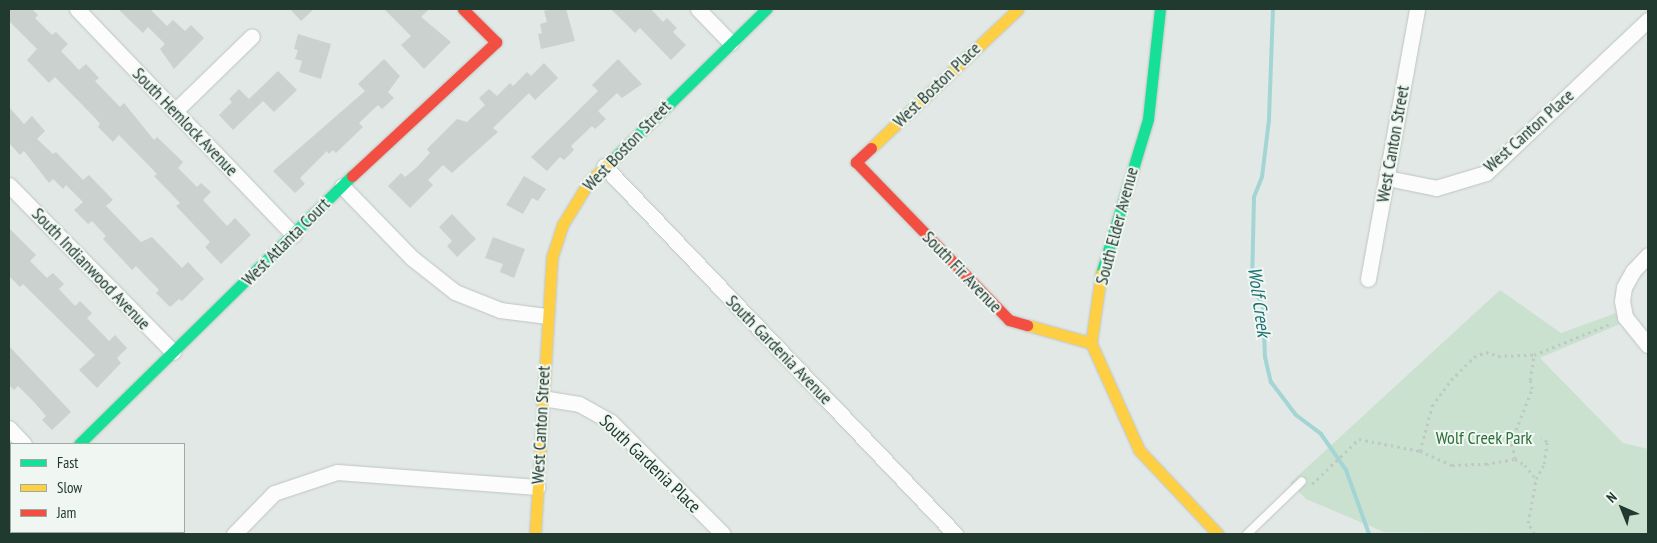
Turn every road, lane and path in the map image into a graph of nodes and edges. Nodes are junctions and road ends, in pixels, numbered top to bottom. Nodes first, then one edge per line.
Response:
1 (77, 9) edge
2 (463, 9) edge
3 (698, 9) edge
4 (766, 9) edge
5 (1018, 9) edge
6 (1160, 9) edge
7 (1417, 9) edge
8 (1648, 20) edge
9 (252, 36) dead end
10 (731, 42) junction
11 (175, 111) junction
12 (856, 162) joint
13 (604, 166) junction
14 (1387, 178) junction
15 (9, 185) edge
16 (342, 186) junction
17 (294, 235) junction
18 (1648, 256) edge
19 (1368, 279) dead end
20 (546, 316) junction
21 (1625, 317) junction
22 (1091, 343) junction
23 (1648, 345) edge
24 (173, 352) junction
25 (1534, 355) junction
26 (542, 398) junction
27 (9, 428) edge
28 (1541, 438) dead end
29 (23, 443) edge
30 (80, 443) edge
31 (1420, 451) junction
32 (1515, 459) junction
33 (1536, 478) junction
34 (1317, 479) dead end
35 (1302, 481) dead end
36 (537, 487) junction
37 (234, 534) edge
38 (535, 534) edge
39 (723, 534) edge
40 (955, 534) edge
41 (1218, 534) edge
42 (1247, 534) edge
43 (1534, 534) edge

1 - 11 street, South Hemlock Avenue
2 - 16 street, West Atlanta Court
3 - 10 street
4 - 10 street, West Boston Street
5 - 12 street, West Boston Place
6 - 22 street, South Elder Avenue
7 - 14 street, West Canton Street
8 - 14 street, West Canton Place
9 - 11 street
10 - 13 street, West Boston Street
11 - 17 street, South Hemlock Avenue
12 - 22 street, South Fir Avenue
13 - 20 street, West Boston Street
13 - 40 street, South Gardenia Avenue
14 - 19 street, West Canton Street
15 - 24 street, South Indianwood Avenue
16 - 17 street, West Atlanta Court
16 - 20 street
17 - 24 street, West Atlanta Court
18 - 21 street
20 - 26 street, West Canton Street
21 - 23 street
21 - 25 path
22 - 41 street
24 - 30 street, West Atlanta Court
25 - 31 path
25 - 32 path
26 - 36 street, West Canton Street
26 - 39 street, South Gardenia Place
27 - 29 street
28 - 33 path
31 - 32 path
31 - 34 path
32 - 33 path
33 - 43 path
35 - 42 lane
36 - 37 street
36 - 38 street, West Canton Street

